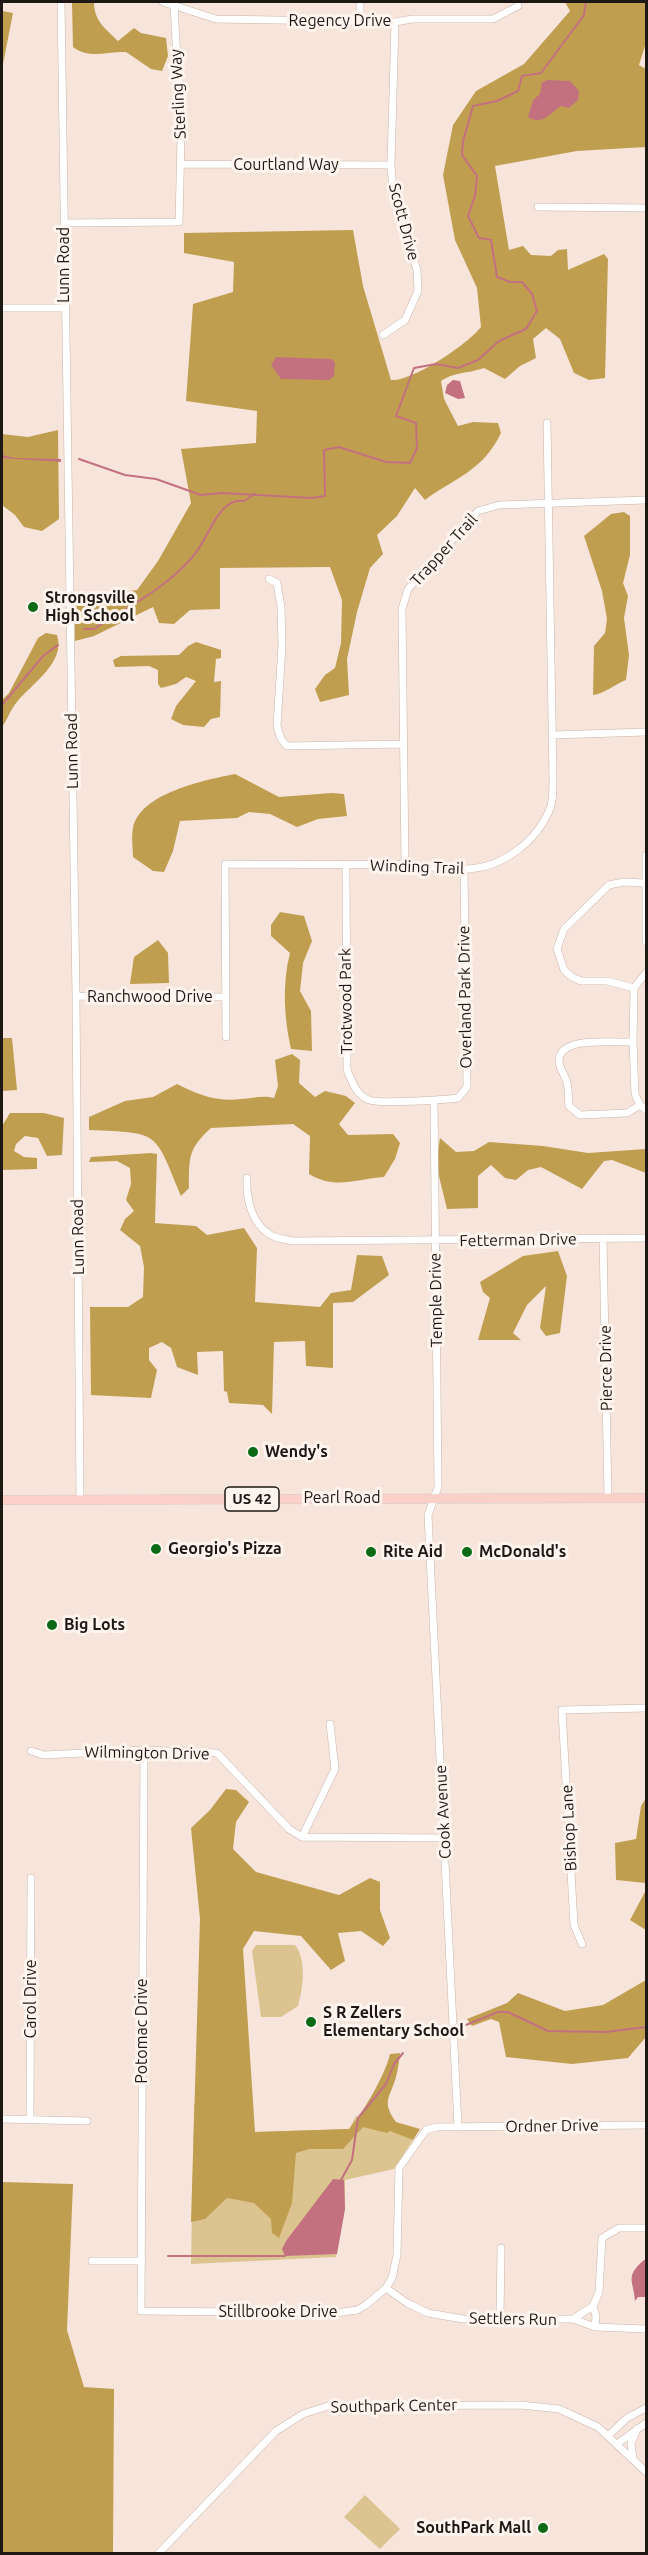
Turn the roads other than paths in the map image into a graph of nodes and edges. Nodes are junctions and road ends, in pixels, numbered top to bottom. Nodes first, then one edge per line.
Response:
1 (61, 2) edge
2 (163, 2) edge
3 (360, 2) edge
4 (174, 4) edge
5 (518, 6) dead end
6 (360, 21) junction
7 (395, 22) junction
8 (181, 164) junction
9 (391, 165) junction
10 (538, 207) dead end
11 (646, 207) edge
12 (64, 223) junction
13 (2, 308) edge
14 (64, 308) junction
15 (383, 335) dead end
16 (547, 423) dead end
17 (646, 500) edge
18 (548, 502) junction
19 (269, 579) dead end
20 (646, 732) edge
21 (553, 735) junction
22 (403, 744) junction
23 (646, 855) edge
24 (405, 864) junction
25 (346, 865) junction
26 (464, 870) junction
27 (645, 883) junction
28 (646, 942) edge
29 (646, 973) edge
30 (634, 988) junction
31 (76, 996) junction
32 (225, 997) junction
33 (226, 1037) dead end
34 (633, 1042) junction
35 (434, 1101) junction
36 (643, 1108) edge
37 (247, 1178) dead end
38 (603, 1238) junction
39 (646, 1238) edge
40 (435, 1241) junction
41 (435, 1498) junction
42 (608, 1498) junction
43 (646, 1498) edge
44 (2, 1500) edge
45 (80, 1500) junction
46 (646, 1708) edge
47 (330, 1724) dead end
48 (144, 1750) junction
49 (31, 1751) dead end
50 (302, 1837) junction
51 (445, 1838) junction
52 (32, 1878) dead end
53 (582, 1944) dead end
54 (2, 2119) edge
55 (30, 2120) junction
56 (87, 2121) dead end
57 (646, 2125) edge
58 (458, 2127) junction
59 (646, 2228) edge
60 (501, 2248) dead end
61 (92, 2261) dead end
62 (142, 2261) junction
63 (386, 2288) junction
64 (593, 2306) junction
65 (141, 2311) joint
66 (500, 2319) junction
67 (573, 2319) junction
68 (595, 2327) junction
69 (646, 2329) edge
70 (646, 2408) edge
71 (646, 2423) edge
72 (637, 2429) junction
73 (608, 2436) junction
74 (617, 2444) junction
75 (633, 2459) junction
76 (646, 2472) edge
77 (158, 2553) edge

1 - 12 street, Lunn Road
2 - 4 street, Regency Drive
3 - 6 street
4 - 6 street, Regency Drive
4 - 8 street, Sterling Way
5 - 7 street, Regency Drive
6 - 7 street, Regency Drive
7 - 9 street, Scott Drive
8 - 9 street, Courtland Way
8 - 12 street, Sterling Way
9 - 15 street, Scott Drive
10 - 11 street
12 - 14 street, Lunn Road
13 - 14 street
14 - 31 street, Lunn Road
16 - 18 street, Winding Trail
17 - 18 street, Trapper Trail
18 - 21 street, Winding Trail
18 - 22 street, Trapper Trail
19 - 22 street
20 - 21 street
21 - 26 street, Winding Trail
22 - 24 street, Trapper Trail
23 - 27 street
24 - 25 street, Winding Trail
24 - 26 street, Winding Trail
25 - 32 street, Winding Trail
25 - 35 street, Trotwood Park
26 - 35 street, Overland Park Drive
27 - 28 street
27 - 30 street
29 - 30 street
30 - 34 street
31 - 32 street, Ranchwood Drive
31 - 45 street, Lunn Road
32 - 33 street, Winding Trail
34 - 36 street
34 - 36 street
35 - 40 street, Temple Drive
37 - 40 street, Fetterman Drive
38 - 39 street, Fetterman Drive
38 - 40 street, Fetterman Drive
38 - 42 street, Pierce Drive
40 - 41 street, Temple Drive
41 - 42 main road, Pearl Road / US 42
41 - 45 main road, Pearl Road / US 42
41 - 51 street, Cook Avenue
42 - 43 main road, Pearl Road / US 42
44 - 45 main road, Pearl Road / US 42
46 - 53 street, Bishop Lane
47 - 50 street
48 - 49 street, Wilmington Drive
48 - 50 street, Wilmington Drive
48 - 62 street, Potomac Drive
50 - 51 street
51 - 58 street, Cook Avenue
52 - 55 street, Carol Drive
54 - 55 street
55 - 56 street
57 - 58 street, Ordner Drive
58 - 63 street
59 - 64 street
60 - 66 street
61 - 62 street
62 - 65 street, Potomac Drive
63 - 65 street, Stillbrooke Drive
63 - 66 street, Settlers Run
64 - 67 street
64 - 68 street
66 - 67 street, Settlers Run
67 - 68 street, Settlers Run
68 - 69 street, Settlers Run
70 - 73 street
71 - 72 street
72 - 74 street
72 - 75 street
73 - 74 street, Southpark Center
73 - 77 street, Southpark Center
74 - 75 street, Southpark Center
75 - 76 street, Southpark Center

